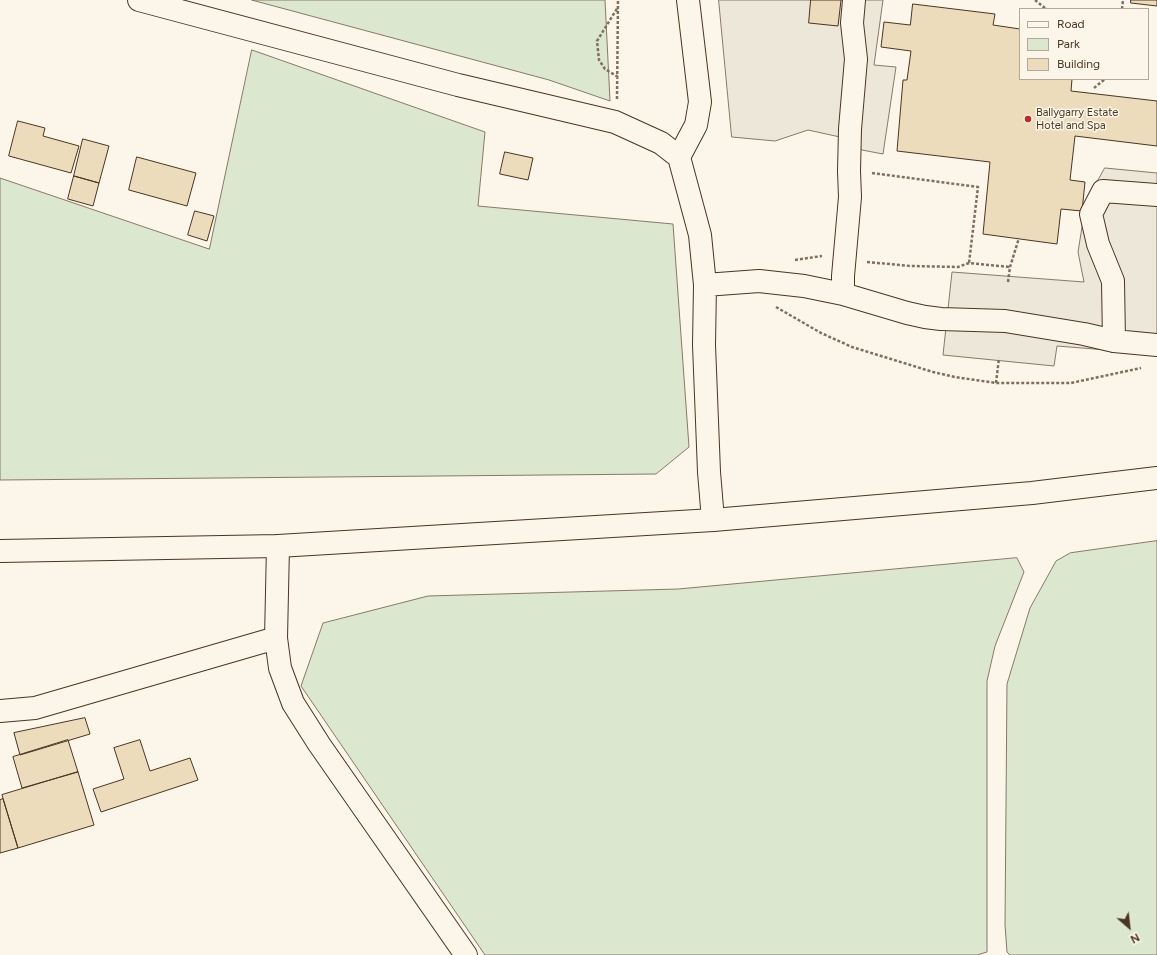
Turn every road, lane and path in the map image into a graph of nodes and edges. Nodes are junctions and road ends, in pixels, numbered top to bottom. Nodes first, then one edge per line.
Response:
1 (140, 0) edge
2 (618, 0) edge
3 (688, 0) edge
4 (854, 0) edge
5 (1035, 0) edge
6 (190, 7) edge
7 (618, 7) junction
8 (1045, 8) edge
9 (1104, 80) edge
10 (1094, 88) dead end
11 (679, 157) junction
12 (868, 173) dead end
13 (1157, 195) edge
14 (1018, 238) dead end
15 (866, 262) dead end
16 (968, 263) junction
17 (1010, 267) junction
18 (1008, 282) dead end
19 (705, 285) junction
20 (843, 294) junction
21 (774, 305) dead end
22 (1114, 341) junction
23 (1157, 345) edge
24 (999, 358) dead end
25 (1145, 369) dead end
26 (996, 383) junction
27 (1157, 478) edge
28 (714, 520) junction
29 (278, 546) junction
30 (0, 551) edge
31 (276, 638) junction
32 (0, 711) edge
33 (466, 955) edge

1 - 6 main road
2 - 7 path
3 - 11 main road
4 - 20 main road
5 - 8 path
6 - 11 main road
7 - 7 path
9 - 10 path
11 - 19 main road
12 - 16 path
13 - 22 main road
14 - 17 path
15 - 16 path
16 - 17 path
17 - 18 path
19 - 20 main road
19 - 28 main road
20 - 22 main road
21 - 26 path
22 - 23 main road
24 - 26 path
25 - 26 path
27 - 28 main road
28 - 29 main road
29 - 30 main road
29 - 31 main road
31 - 32 main road
31 - 33 main road

